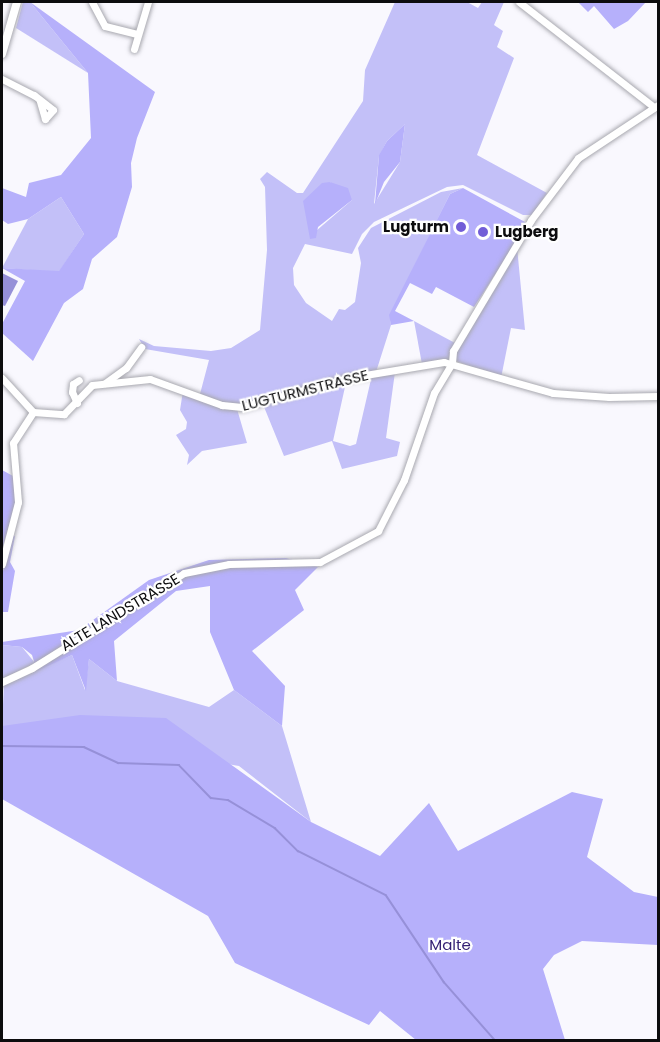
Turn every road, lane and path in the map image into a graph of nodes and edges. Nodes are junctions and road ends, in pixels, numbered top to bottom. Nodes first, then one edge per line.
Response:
1 (17, 2) edge
2 (92, 2) edge
3 (148, 2) edge
4 (519, 2) edge
5 (137, 34) junction
6 (134, 49) dead end
7 (2, 54) edge
8 (2, 79) edge
9 (40, 102) dead end
10 (656, 106) edge
11 (141, 347) dead end
12 (452, 363) junction
13 (2, 378) edge
14 (79, 381) dead end
15 (105, 383) junction
16 (658, 396) edge
17 (77, 403) junction
18 (33, 412) junction
19 (2, 564) edge
20 (2, 682) edge

1 - 7 main road
2 - 5 street
3 - 5 street
4 - 10 street
5 - 6 street
8 - 9 street
10 - 12 street, ALTE LANDSTRASSE
11 - 15 street
12 - 15 street, LUGTURMSTRASSE
12 - 16 street
12 - 20 street, ALTE LANDSTRASSE
13 - 18 street
14 - 17 street
15 - 17 street, LUGTURMSTRASSE
17 - 18 street
18 - 19 street

